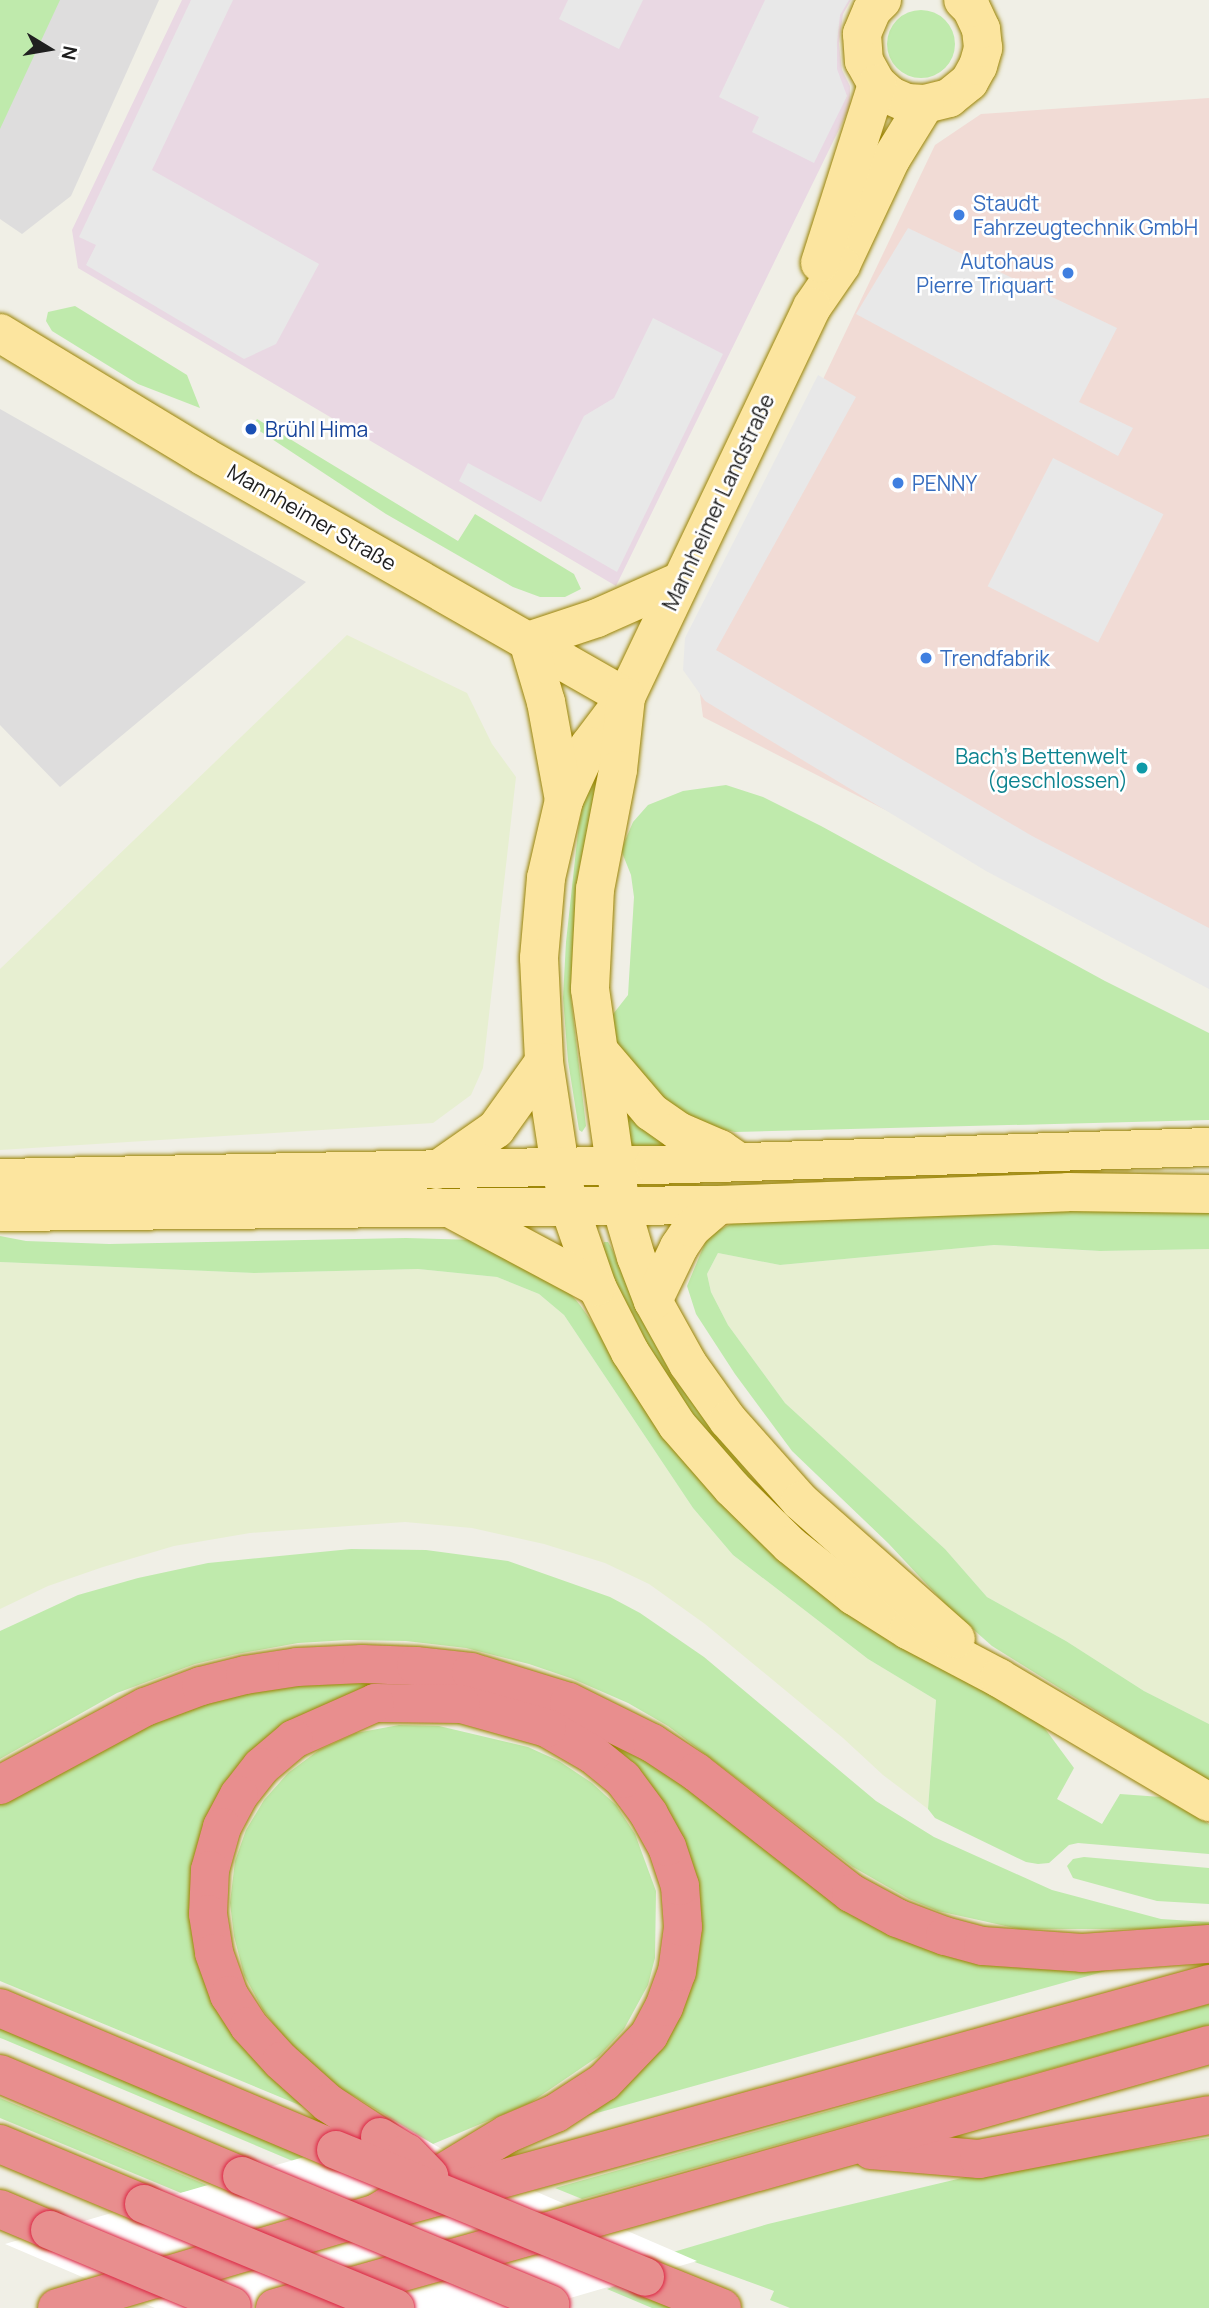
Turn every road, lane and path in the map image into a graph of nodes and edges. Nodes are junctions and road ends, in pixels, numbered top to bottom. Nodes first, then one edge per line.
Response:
1 (882, 0) edge
2 (962, 0) edge
3 (877, 84) junction
4 (925, 104) junction
5 (811, 307) junction
6 (0, 333) edge
7 (680, 581) junction
8 (528, 641) junction
9 (626, 697) junction
10 (564, 800) junction
11 (596, 1047) junction
12 (544, 1062) junction
13 (1209, 1147) edge
14 (738, 1161) junction
15 (615, 1165) junction
16 (560, 1166) junction
17 (0, 1178) edge
18 (441, 1188) junction
19 (1209, 1194) edge
20 (718, 1205) junction
21 (569, 1206) junction
22 (621, 1206) junction
23 (0, 1212) edge
24 (597, 1287) junction
25 (653, 1301) junction
26 (999, 1678) junction
27 (0, 1785) edge
28 (1209, 1802) edge
29 (1209, 1944) edge
30 (1209, 1984) edge
31 (0, 2008) edge
32 (1209, 2045) edge
33 (0, 2074) edge
34 (1209, 2115) edge
35 (0, 2144) edge
36 (845, 2148) junction
37 (451, 2197) junction
38 (0, 2209) edge
39 (375, 2214) junction
40 (314, 2301) edge
41 (555, 2306) edge
42 (57, 2308) edge
43 (234, 2308) edge
44 (275, 2308) edge
45 (395, 2308) edge
46 (722, 2308) edge

1 - 3 main road
2 - 4 main road
3 - 4 main road
3 - 5 main road, Mannheimer Landstraße
4 - 5 main road, Mannheimer Landstraße
5 - 7 main road, Mannheimer Landstraße
6 - 8 main road, Mannheimer Straße
7 - 8 main road
7 - 9 main road, Mannheimer Landstraße
8 - 9 main road, Mannheimer Straße
8 - 10 main road
9 - 10 main road, Mannheimer Landstraße
9 - 11 main road, Mannheimer Landstraße
10 - 12 main road, Mannheimer Landstraße
11 - 14 main road
11 - 15 main road, Mannheimer Landstraße
12 - 16 main road, Mannheimer Landstraße
12 - 18 main road
13 - 14 main road
14 - 15 main road
15 - 16 main road
15 - 22 main road, Mannheimer Landstraße
16 - 18 main road
16 - 21 main road, Mannheimer Landstraße
17 - 18 main road
18 - 21 main road
18 - 23 main road
18 - 24 main road
19 - 20 main road
20 - 22 main road
20 - 25 main road
21 - 22 main road
21 - 24 main road, Mannheimer Landstraße
22 - 25 main road, Mannheimer Landstraße
24 - 26 main road, Mannheimer Landstraße
25 - 26 main road, Mannheimer Landstraße
26 - 28 main road
27 - 29 highway
30 - 39 highway
31 - 37 highway, bridge
32 - 36 highway
33 - 41 highway, bridge
34 - 36 highway
35 - 45 highway, bridge
36 - 40 highway
37 - 39 highway, bridge
37 - 46 highway, bridge
38 - 43 highway, bridge
39 - 42 highway
40 - 44 highway

